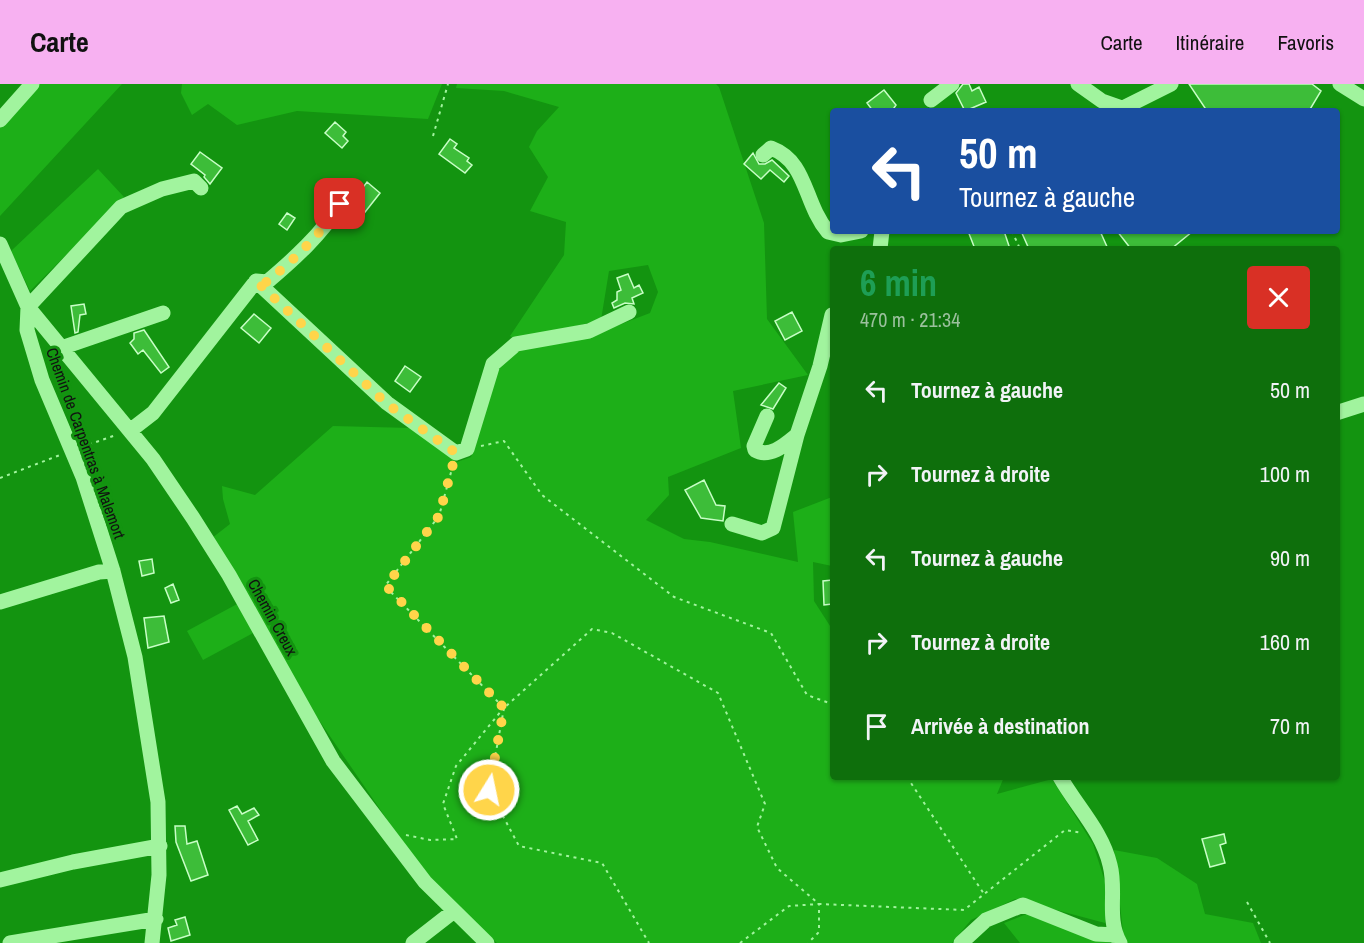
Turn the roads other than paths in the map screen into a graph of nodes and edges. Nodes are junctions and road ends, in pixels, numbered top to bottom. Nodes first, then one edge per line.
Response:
1 (32, 84) edge
2 (952, 84) edge
3 (1078, 84) edge
4 (1171, 84) edge
5 (1340, 84) edge
6 (1364, 99) edge
7 (931, 100) dead end
8 (1116, 108) edge
9 (1124, 108) edge
10 (0, 120) edge
11 (763, 155) dead end
12 (201, 188) dead end
13 (340, 204) dead end
14 (830, 232) edge
15 (0, 244) edge
16 (256, 281) junction
17 (27, 307) junction
18 (629, 312) dead end
19 (163, 313) dead end
20 (830, 324) edge
21 (61, 348) junction
22 (1364, 404) edge
23 (1340, 412) edge
24 (767, 416) dead end
25 (130, 430) junction
26 (797, 435) junction
27 (732, 525) dead end
28 (113, 572) junction
29 (0, 602) edge
30 (1062, 780) edge
31 (160, 846) junction
32 (0, 880) edge
33 (454, 911) junction
34 (156, 919) junction
35 (1118, 939) edge
36 (10, 943) edge
37 (152, 943) edge
38 (413, 943) edge
39 (487, 943) edge
40 (961, 943) edge

1 - 10 street
2 - 7 street
3 - 8 street
4 - 9 street
5 - 6 street
11 - 14 street
12 - 17 street
13 - 16 street
15 - 17 street, Chemin de Carpentras à Malemort
16 - 18 street
16 - 25 street
17 - 21 street, Chemin Creux
17 - 28 street, Chemin de Carpentras à Malemort
19 - 21 street
20 - 26 street
21 - 25 street, Chemin Creux
22 - 23 street
24 - 26 street
25 - 33 street, Chemin Creux
26 - 27 street
28 - 29 street
28 - 31 street, Chemin de Carpentras à Malemort
30 - 35 street
31 - 32 street
31 - 34 street, Chemin de Carpentras à Malemort
33 - 38 street
33 - 39 street, Chemin Creux
34 - 36 street
34 - 37 street, Chemin de Carpentras à Malemort
35 - 40 street

